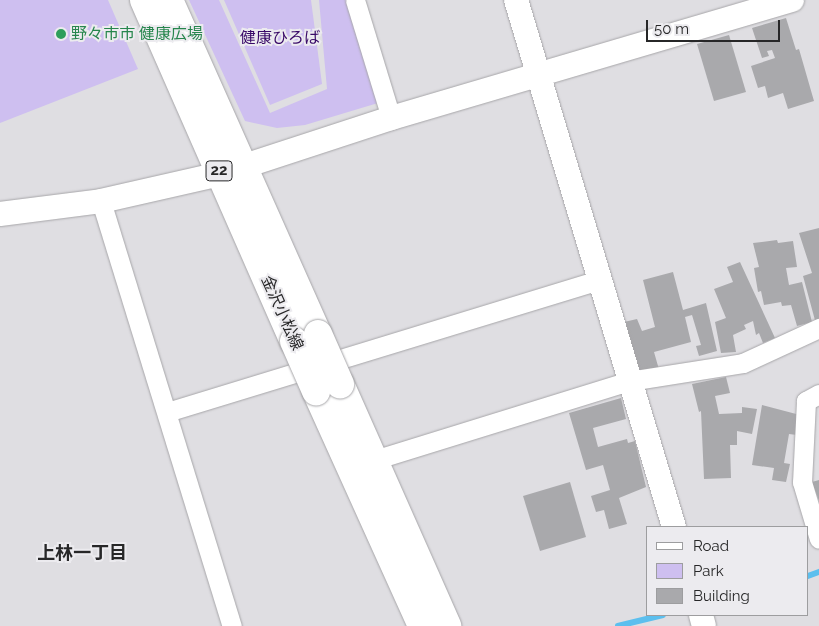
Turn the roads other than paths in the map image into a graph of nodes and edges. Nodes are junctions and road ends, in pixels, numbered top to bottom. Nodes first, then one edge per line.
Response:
1 (144, 0) edge
2 (169, 0) edge
3 (356, 0) edge
4 (516, 0) edge
5 (792, 0) edge
6 (540, 75) junction
7 (391, 118) junction
8 (231, 169) junction
9 (101, 201) junction
10 (0, 214) edge
11 (599, 280) junction
12 (819, 328) edge
13 (629, 381) junction
14 (328, 387) junction
15 (819, 394) edge
16 (167, 412) junction
17 (374, 460) junction
18 (674, 526) edge
19 (819, 539) edge
20 (232, 626) edge
21 (422, 626) edge
22 (447, 626) edge

1 - 8 main road, 金沢小松線 / 22
2 - 8 main road, 金沢小松線 / 22
3 - 7 street
4 - 6 street
5 - 6 street
6 - 7 street
6 - 11 street
7 - 8 street
8 - 9 street
8 - 14 main road, 金沢小松線 / 22, bridge
9 - 10 street
9 - 16 street
11 - 13 street
11 - 16 street
12 - 13 street
13 - 17 street
13 - 18 street
14 - 17 main road, 金沢小松線 / 22
14 - 21 main road, 金沢小松線 / 22
15 - 19 street
16 - 20 street
17 - 22 main road, 金沢小松線 / 22

